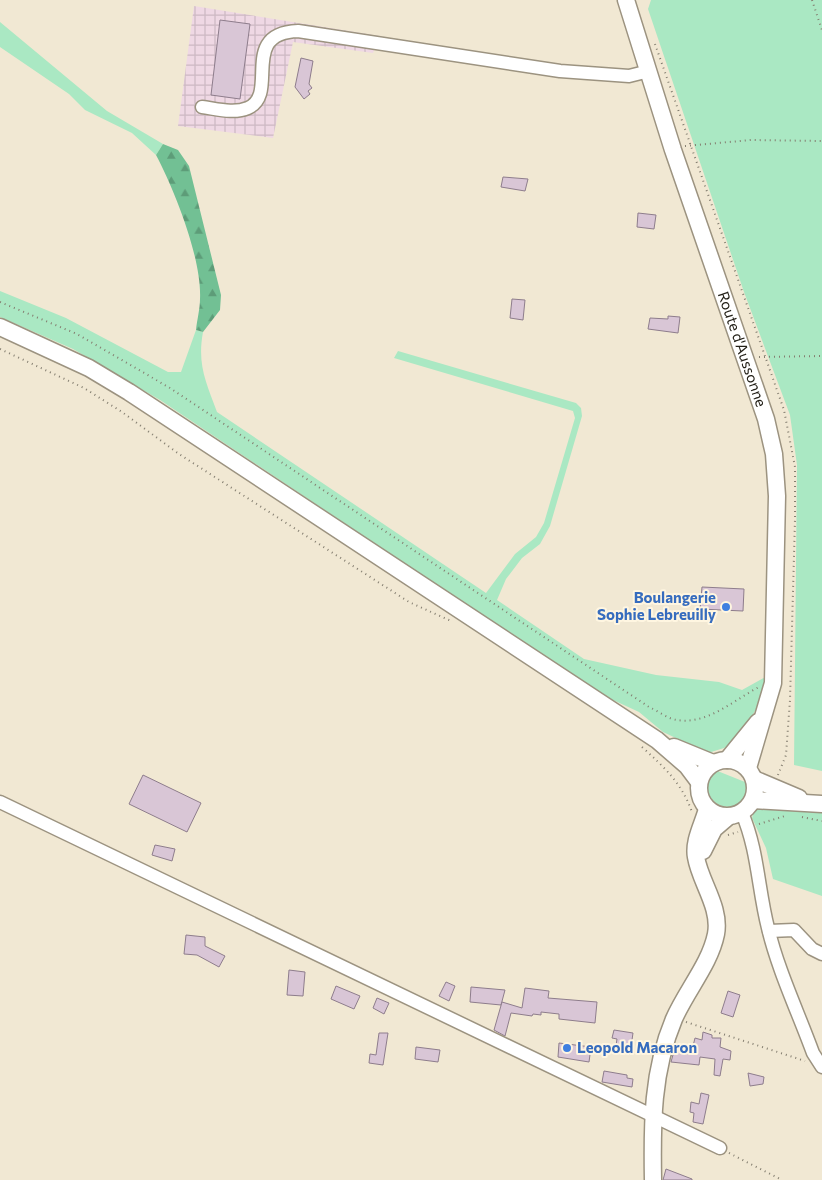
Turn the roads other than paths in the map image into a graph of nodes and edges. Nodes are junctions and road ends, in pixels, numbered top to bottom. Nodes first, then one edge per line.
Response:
1 (626, 0) edge
2 (648, 71) junction
3 (202, 107) dead end
4 (0, 327) edge
5 (766, 710) junction
6 (657, 740) junction
7 (720, 761) junction
8 (751, 774) junction
9 (699, 782) junction
10 (0, 802) edge
11 (816, 803) edge
12 (741, 810) junction
13 (700, 812) junction
14 (700, 870) junction
15 (768, 931) junction
16 (822, 954) edge
17 (821, 1066) edge
18 (652, 1117) junction
19 (720, 1148) road end
20 (653, 1180) edge

1 - 2 main road, Route d'Aussonne
2 - 3 street
2 - 5 main road, Route d'Aussonne
4 - 6 main road
5 - 7 main road, Route d'Aussonne
5 - 8 main road, Route d'Aussonne
6 - 7 main road
6 - 9 main road
7 - 8 main road
7 - 9 main road
8 - 11 main road
8 - 12 main road
9 - 13 main road
10 - 18 street
11 - 12 main road
12 - 13 main road
12 - 14 main road
12 - 15 street
13 - 14 main road
14 - 18 main road
15 - 16 street
15 - 17 street
18 - 19 street
18 - 20 main road

